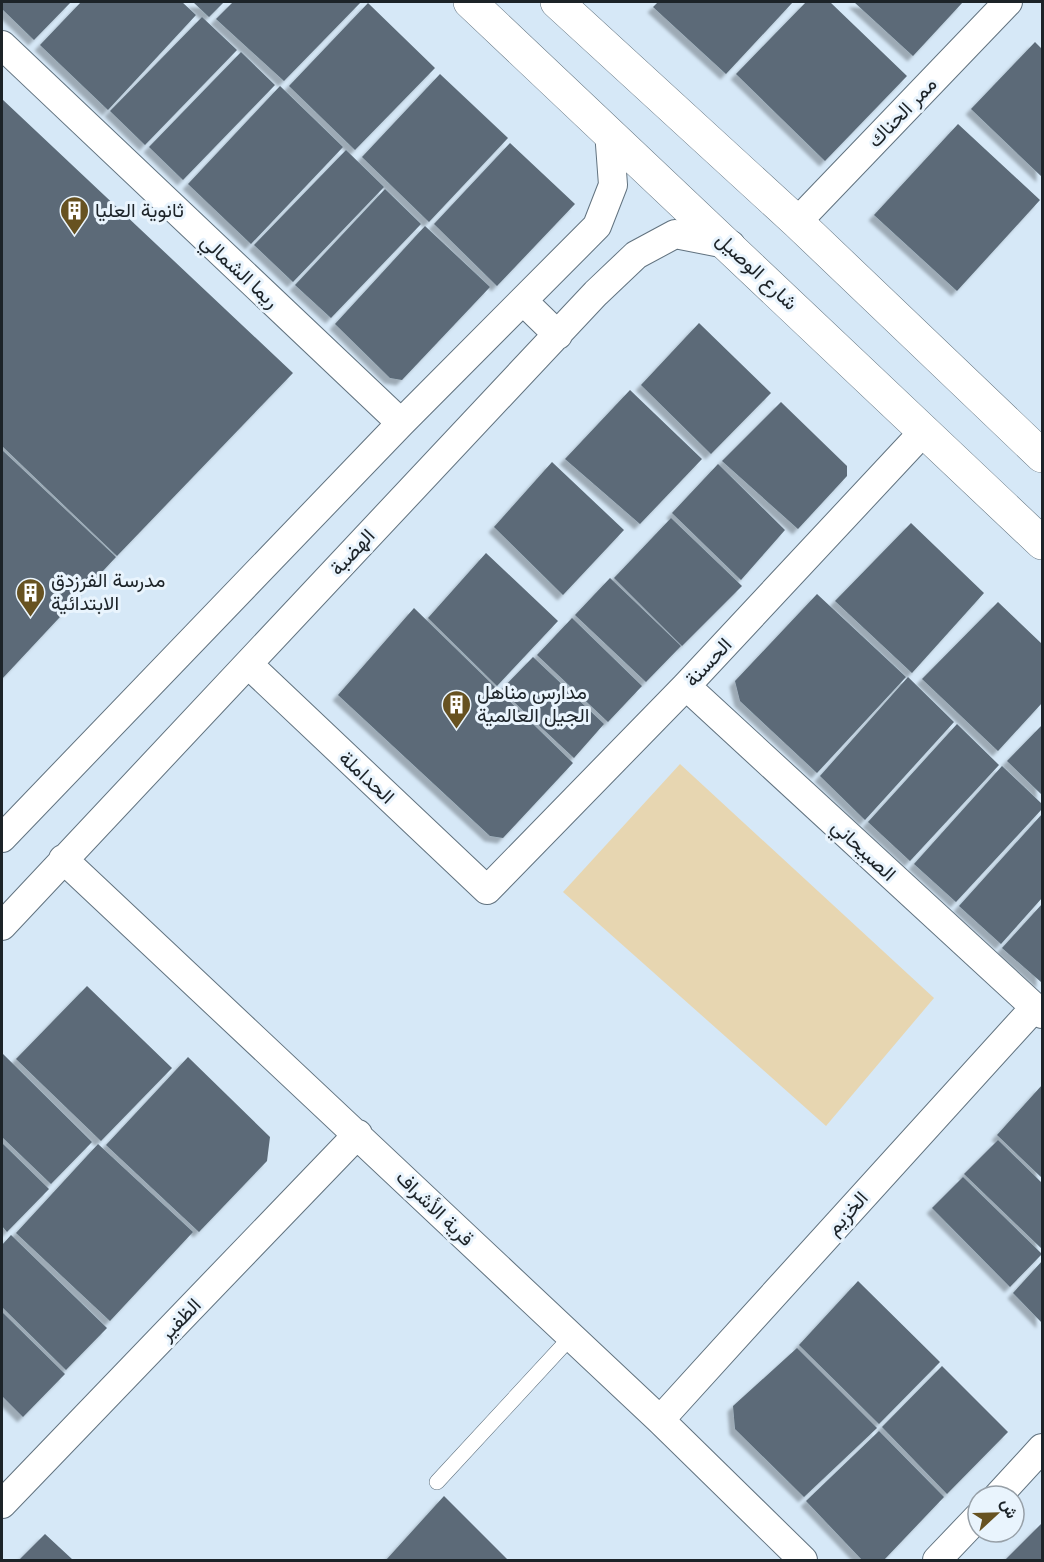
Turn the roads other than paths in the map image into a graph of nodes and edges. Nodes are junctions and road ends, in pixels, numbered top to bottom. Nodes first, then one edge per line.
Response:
1 (470, 2) edge
2 (558, 2) edge
3 (1008, 2) edge
4 (2, 45) edge
5 (609, 131) junction
6 (797, 222) junction
7 (731, 245) junction
8 (523, 301) junction
9 (504, 322) junction
10 (558, 335) junction
11 (537, 356) junction
12 (401, 423) junction
13 (925, 430) junction
14 (1042, 456) edge
15 (1042, 543) edge
16 (248, 664) junction
17 (686, 686) junction
18 (2, 838) edge
19 (63, 859) junction
20 (487, 890) joint
21 (2, 926) edge
22 (1039, 1011) edge
23 (358, 1134) junction
24 (570, 1338) junction
25 (660, 1420) junction
26 (1042, 1448) edge
27 (437, 1482) dead end
28 (1009, 1484) edge
29 (2, 1504) edge
30 (966, 1530) edge
31 (803, 1560) edge
32 (937, 1560) edge

1 - 5 street, شارع الوصيل
2 - 6 street
3 - 6 street, ممر الحناك
4 - 12 street, ريما الشمالي
5 - 7 street, شارع الوصيل
5 - 8 street
6 - 14 street
7 - 10 street, الهضبة
7 - 13 street, شارع الوصيل
8 - 9 street
8 - 10 street
9 - 11 street
9 - 12 street
10 - 11 street, الهضبة
11 - 16 street, الهضبة
12 - 18 street
13 - 15 street, شارع الوصيل
13 - 17 street, الحسنة
16 - 19 street, الهضبة
16 - 20 street, الحداملة
17 - 20 street, الحسنة
17 - 22 street, الصبيحاني
19 - 21 street, الهضبة
19 - 23 street, قرية الأشراف
22 - 25 street, الخزيم
23 - 24 street, قرية الأشراف
23 - 29 street, الظفير
24 - 25 street, قرية الأشراف
24 - 27 lane
25 - 31 street, قرية الأشراف
26 - 28 street
30 - 32 street

